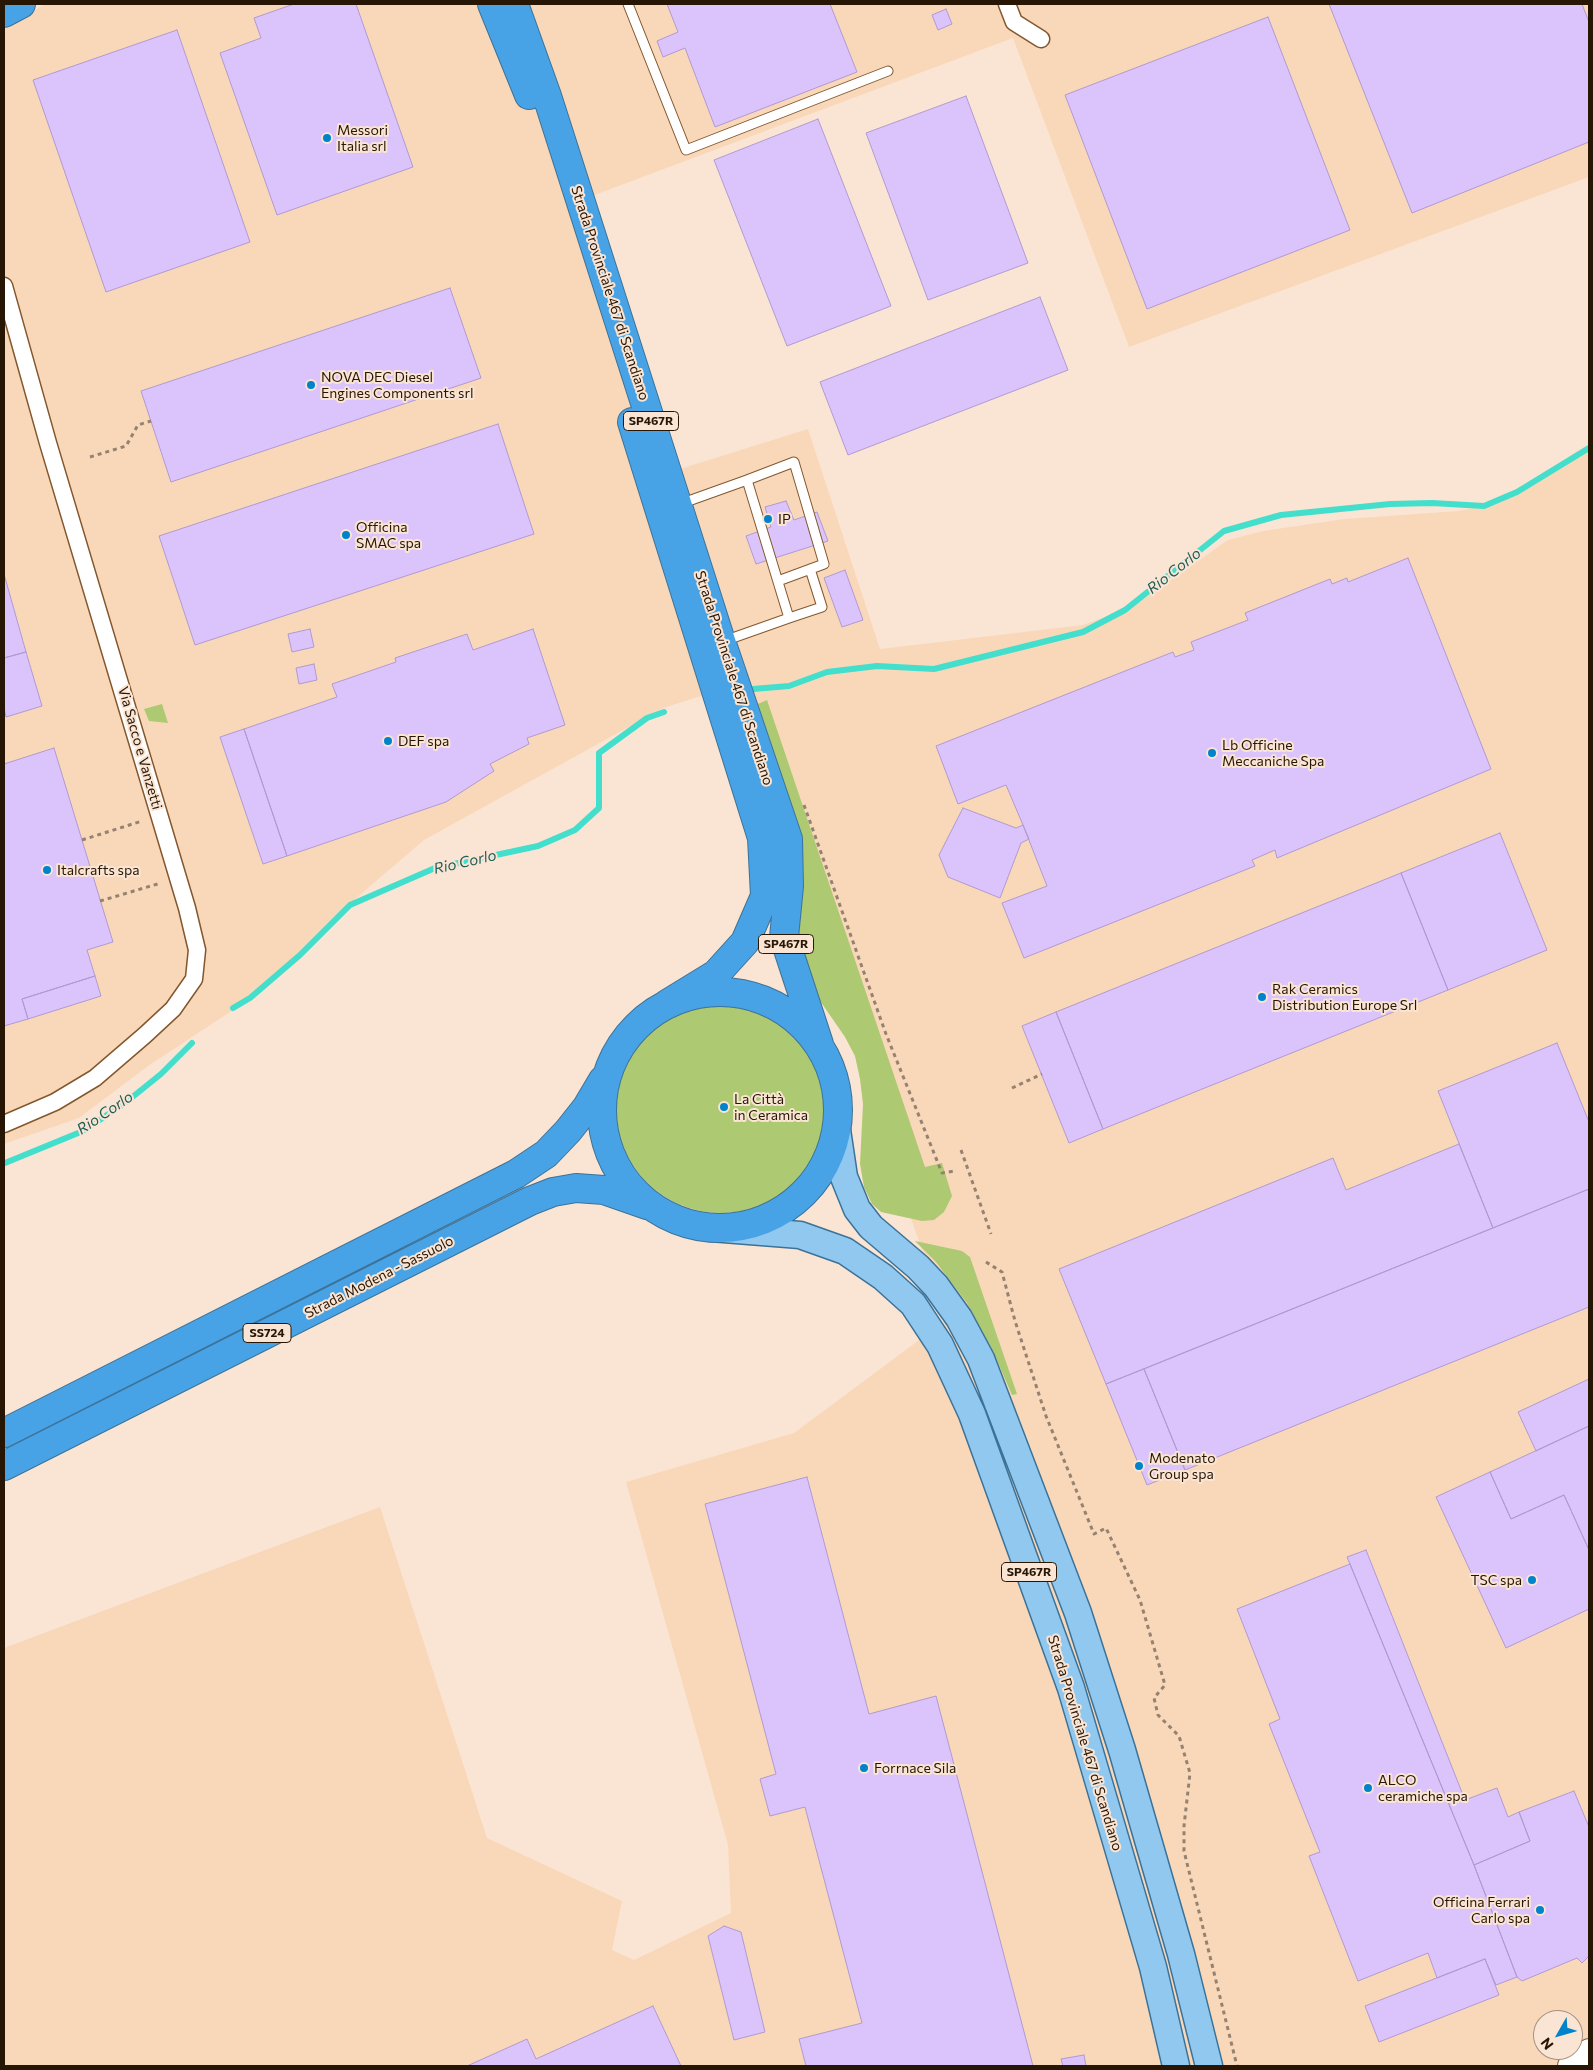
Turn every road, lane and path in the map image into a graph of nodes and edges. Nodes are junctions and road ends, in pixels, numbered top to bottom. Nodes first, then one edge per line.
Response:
1 (21, 4) edge
2 (492, 4) edge
3 (498, 4) edge
4 (514, 4) edge
5 (524, 4) edge
6 (628, 4) edge
7 (1007, 4) edge
8 (4, 13) edge
9 (1041, 39) dead end
10 (888, 71) dead end
11 (539, 98) junction
12 (4, 286) edge
13 (151, 421) dead end
14 (90, 457) dead end
15 (747, 480) junction
16 (678, 505) junction
17 (810, 569) junction
18 (778, 581) junction
19 (790, 618) junction
20 (721, 642) junction
21 (803, 803) dead end
22 (145, 820) dead end
23 (775, 839) junction
24 (82, 840) dead end
25 (164, 882) dead end
26 (100, 901) dead end
27 (667, 1004) junction
28 (819, 1044) junction
29 (608, 1071) junction
30 (1042, 1074) dead end
31 (1012, 1088) dead end
32 (4, 1124) edge
33 (837, 1130) junction
34 (961, 1150) dead end
35 (955, 1172) dead end
36 (655, 1208) junction
37 (711, 1228) junction
38 (991, 1234) dead end
39 (986, 1262) dead end
40 (4, 1434) edge
41 (4, 1466) edge
42 (1589, 2051) edge
43 (1176, 2066) edge
44 (1209, 2066) edge
45 (1237, 2066) edge
46 (1570, 2066) edge

1 - 8 highway
2 - 11 highway
3 - 11 highway, Strada Provinciale 467 di Scandiano / SP467R
4 - 11 highway, Strada Provinciale 467 di Scandiano / SP467R
5 - 11 highway
6 - 10 lane
7 - 9 street
11 - 16 highway, Strada Provinciale 467 di Scandiano / SP467R
11 - 23 highway, Strada Provinciale 467 di Scandiano / SP467R
12 - 32 street, Via Sacco e Vanzetti
13 - 14 path
15 - 16 lane
15 - 17 lane
15 - 18 lane
16 - 20 highway, Strada Provinciale 467 di Scandiano / SP467R
17 - 18 lane
17 - 19 lane
18 - 19 lane
19 - 20 lane
20 - 23 highway, Strada Provinciale 467 di Scandiano / SP467R
21 - 35 path
22 - 24 path
23 - 27 highway, SP467R
23 - 28 highway, SP467R
25 - 26 path
27 - 28 highway, Strada Provinciale 467 di Scandiano
27 - 29 highway, Strada Provinciale 467 di Scandiano
28 - 33 highway, Strada Provinciale 467 di Scandiano
29 - 36 highway, Strada Provinciale 467 di Scandiano
29 - 40 highway, SS724
30 - 31 path
33 - 37 highway, Strada Provinciale 467 di Scandiano
33 - 44 main road, Strada Provinciale 467 di Scandiano / SP467R
34 - 38 path
36 - 37 highway, Strada Provinciale 467 di Scandiano
36 - 41 highway, Strada Modena - Sassuolo / SS724
37 - 43 main road, Strada Provinciale 467 di Scandiano / SP467R
39 - 45 path
42 - 46 street

